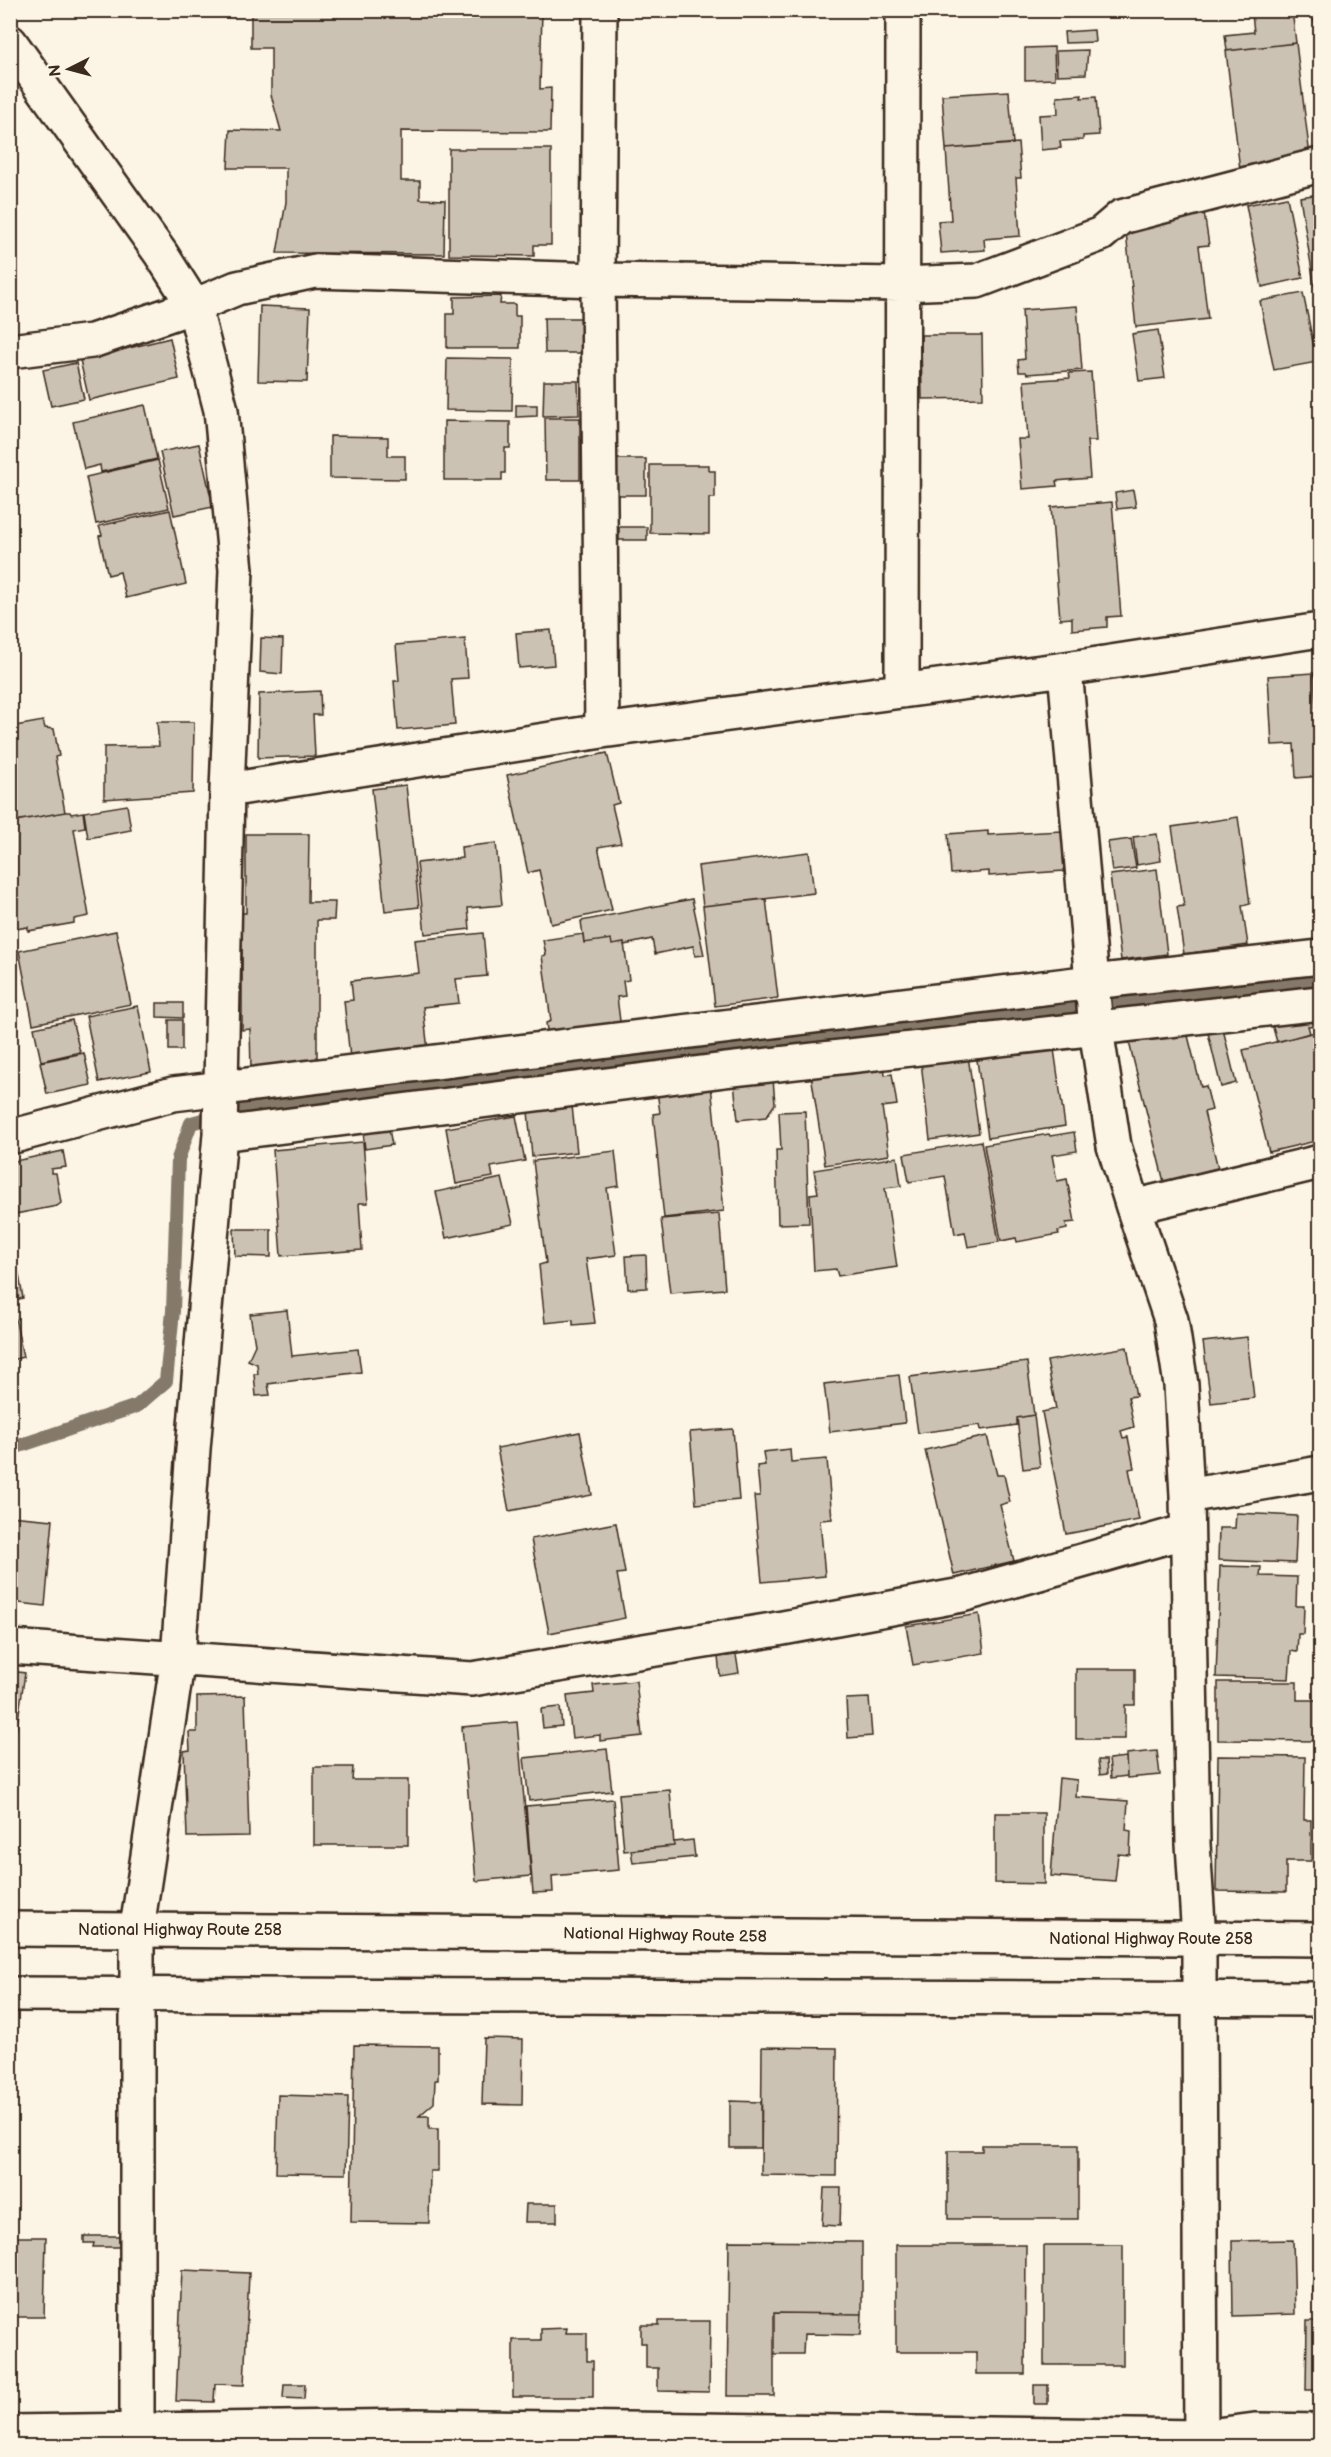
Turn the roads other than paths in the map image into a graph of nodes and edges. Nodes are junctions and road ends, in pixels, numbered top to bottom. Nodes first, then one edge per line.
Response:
1 (600, 10) edge
2 (903, 10) edge
3 (10, 42) edge
4 (1320, 165) edge
5 (598, 280) junction
6 (901, 284) junction
7 (194, 306) junction
8 (10, 351) edge
9 (1320, 630) edge
10 (1065, 669) junction
11 (902, 691) junction
12 (602, 731) junction
13 (227, 789) junction
14 (1320, 957) edge
15 (1092, 982) junction
16 (1320, 1003) edge
17 (1096, 1029) junction
18 (221, 1089) junction
19 (220, 1134) junction
20 (10, 1137) edge
21 (1320, 1162) edge
22 (1133, 1207) junction
23 (1320, 1473) edge
24 (1187, 1496) junction
25 (1187, 1531) junction
26 (10, 1647) edge
27 (178, 1658) junction
28 (137, 1928) junction
29 (10, 1929) edge
30 (1199, 1938) junction
31 (1320, 1939) edge
32 (10, 1994) edge
33 (138, 1995) junction
34 (1199, 2000) junction
35 (1320, 2000) edge
36 (1320, 2431) edge
37 (10, 2432) edge
38 (137, 2432) junction
39 (1201, 2442) edge

1 - 5 main road
2 - 6 main road
3 - 7 main road
4 - 6 main road
5 - 6 main road
5 - 7 main road
5 - 12 main road
6 - 11 main road
7 - 8 main road
7 - 13 main road
9 - 10 main road
10 - 11 main road
10 - 15 main road
11 - 12 main road
12 - 13 main road
13 - 18 main road
14 - 15 main road
15 - 17 main road
15 - 18 main road
16 - 17 main road
17 - 19 main road
17 - 22 main road
18 - 19 main road
18 - 20 main road
19 - 27 main road
21 - 22 main road
22 - 24 main road
23 - 24 main road
24 - 25 main road
25 - 27 main road
25 - 30 main road
26 - 27 main road
27 - 28 main road
28 - 29 main road, National Highway Route 258
28 - 30 main road, National Highway Route 258
28 - 33 main road
30 - 31 main road, National Highway Route 258
30 - 34 main road
32 - 33 main road
33 - 34 main road
33 - 38 main road
34 - 35 main road
34 - 39 main road
36 - 39 main road
37 - 38 main road
38 - 39 main road

